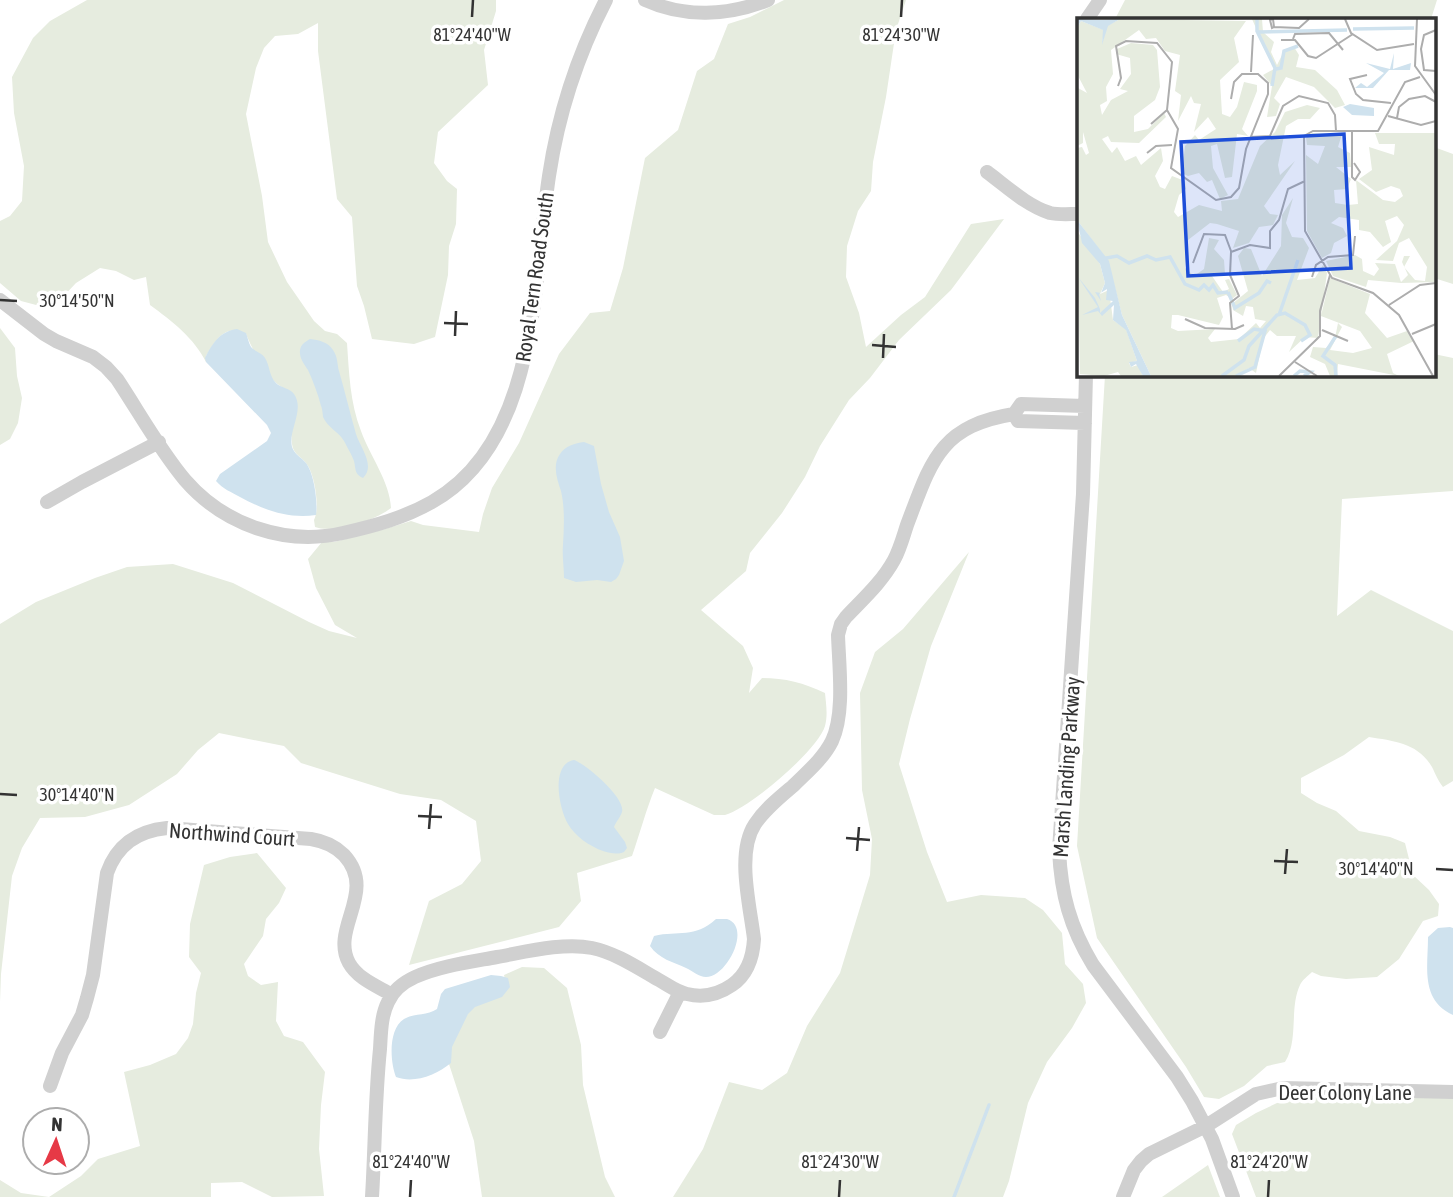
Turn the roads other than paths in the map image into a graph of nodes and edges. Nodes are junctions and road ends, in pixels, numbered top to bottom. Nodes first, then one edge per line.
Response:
1 (606, 0) edge
2 (645, 0) edge
3 (768, 0) edge
4 (1100, 0) edge
5 (1088, 18) edge
6 (987, 172) dead end
7 (1077, 214) edge
8 (0, 300) edge
9 (1086, 376) edge
10 (1046, 404) junction
11 (1085, 406) junction
12 (1014, 414) junction
13 (1045, 422) junction
14 (1085, 422) junction
15 (159, 442) junction
16 (47, 502) dead end
17 (680, 992) junction
18 (392, 995) junction
19 (660, 1032) dead end
20 (50, 1086) dead end
21 (1453, 1092) edge
22 (1206, 1126) junction
23 (372, 1197) edge
24 (1123, 1197) edge
25 (1233, 1197) edge

1 - 15 street, Royal Tern Road South
2 - 3 street
4 - 5 street
6 - 7 street
8 - 15 street, Royal Tern Road South
9 - 11 street, Marsh Landing Parkway
10 - 11 street
10 - 12 street
10 - 13 street
11 - 14 street, Marsh Landing Parkway
12 - 13 street
12 - 17 street
13 - 14 street
14 - 22 street, Marsh Landing Parkway
15 - 16 street
17 - 18 street
17 - 19 street
18 - 20 street, Northwind Court
18 - 23 street
21 - 22 street, Deer Colony Lane
22 - 24 street, Deer Colony Lane
22 - 25 street, Marsh Landing Parkway

